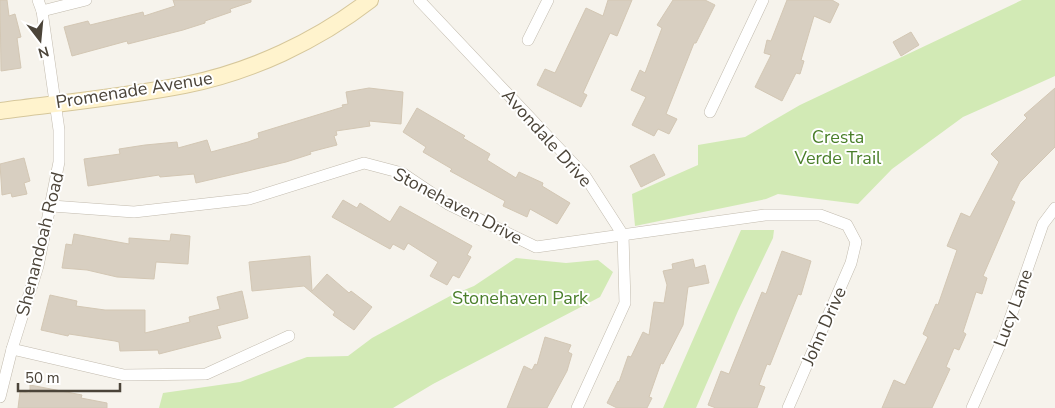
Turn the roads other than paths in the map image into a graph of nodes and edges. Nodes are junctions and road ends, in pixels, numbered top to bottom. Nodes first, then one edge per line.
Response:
1 (86, 0) edge
2 (370, 0) edge
3 (419, 0) edge
4 (548, 0) edge
5 (763, 0) edge
6 (40, 5) edge
7 (528, 40) dead end
8 (55, 104) junction
9 (0, 111) edge
10 (710, 112) dead end
11 (52, 206) junction
12 (1055, 208) edge
13 (623, 235) junction
14 (856, 242) joint
15 (289, 336) dead end
16 (12, 349) junction
17 (0, 397) edge
18 (577, 408) edge
19 (788, 408) edge
20 (972, 408) edge

1 - 6 street
2 - 8 main road, Promenade Avenue
3 - 13 street, Avondale Drive
4 - 7 street
5 - 10 street
6 - 8 street, Shenandoah Road
8 - 9 main road, Promenade Avenue
8 - 11 street, Shenandoah Road
11 - 13 street, Stonehaven Drive
11 - 16 street, Shenandoah Road
12 - 20 street, Lucy Lane
13 - 14 street, Stonehaven Drive
13 - 18 street
14 - 19 street, John Drive
15 - 16 street
16 - 17 street, Shenandoah Road

